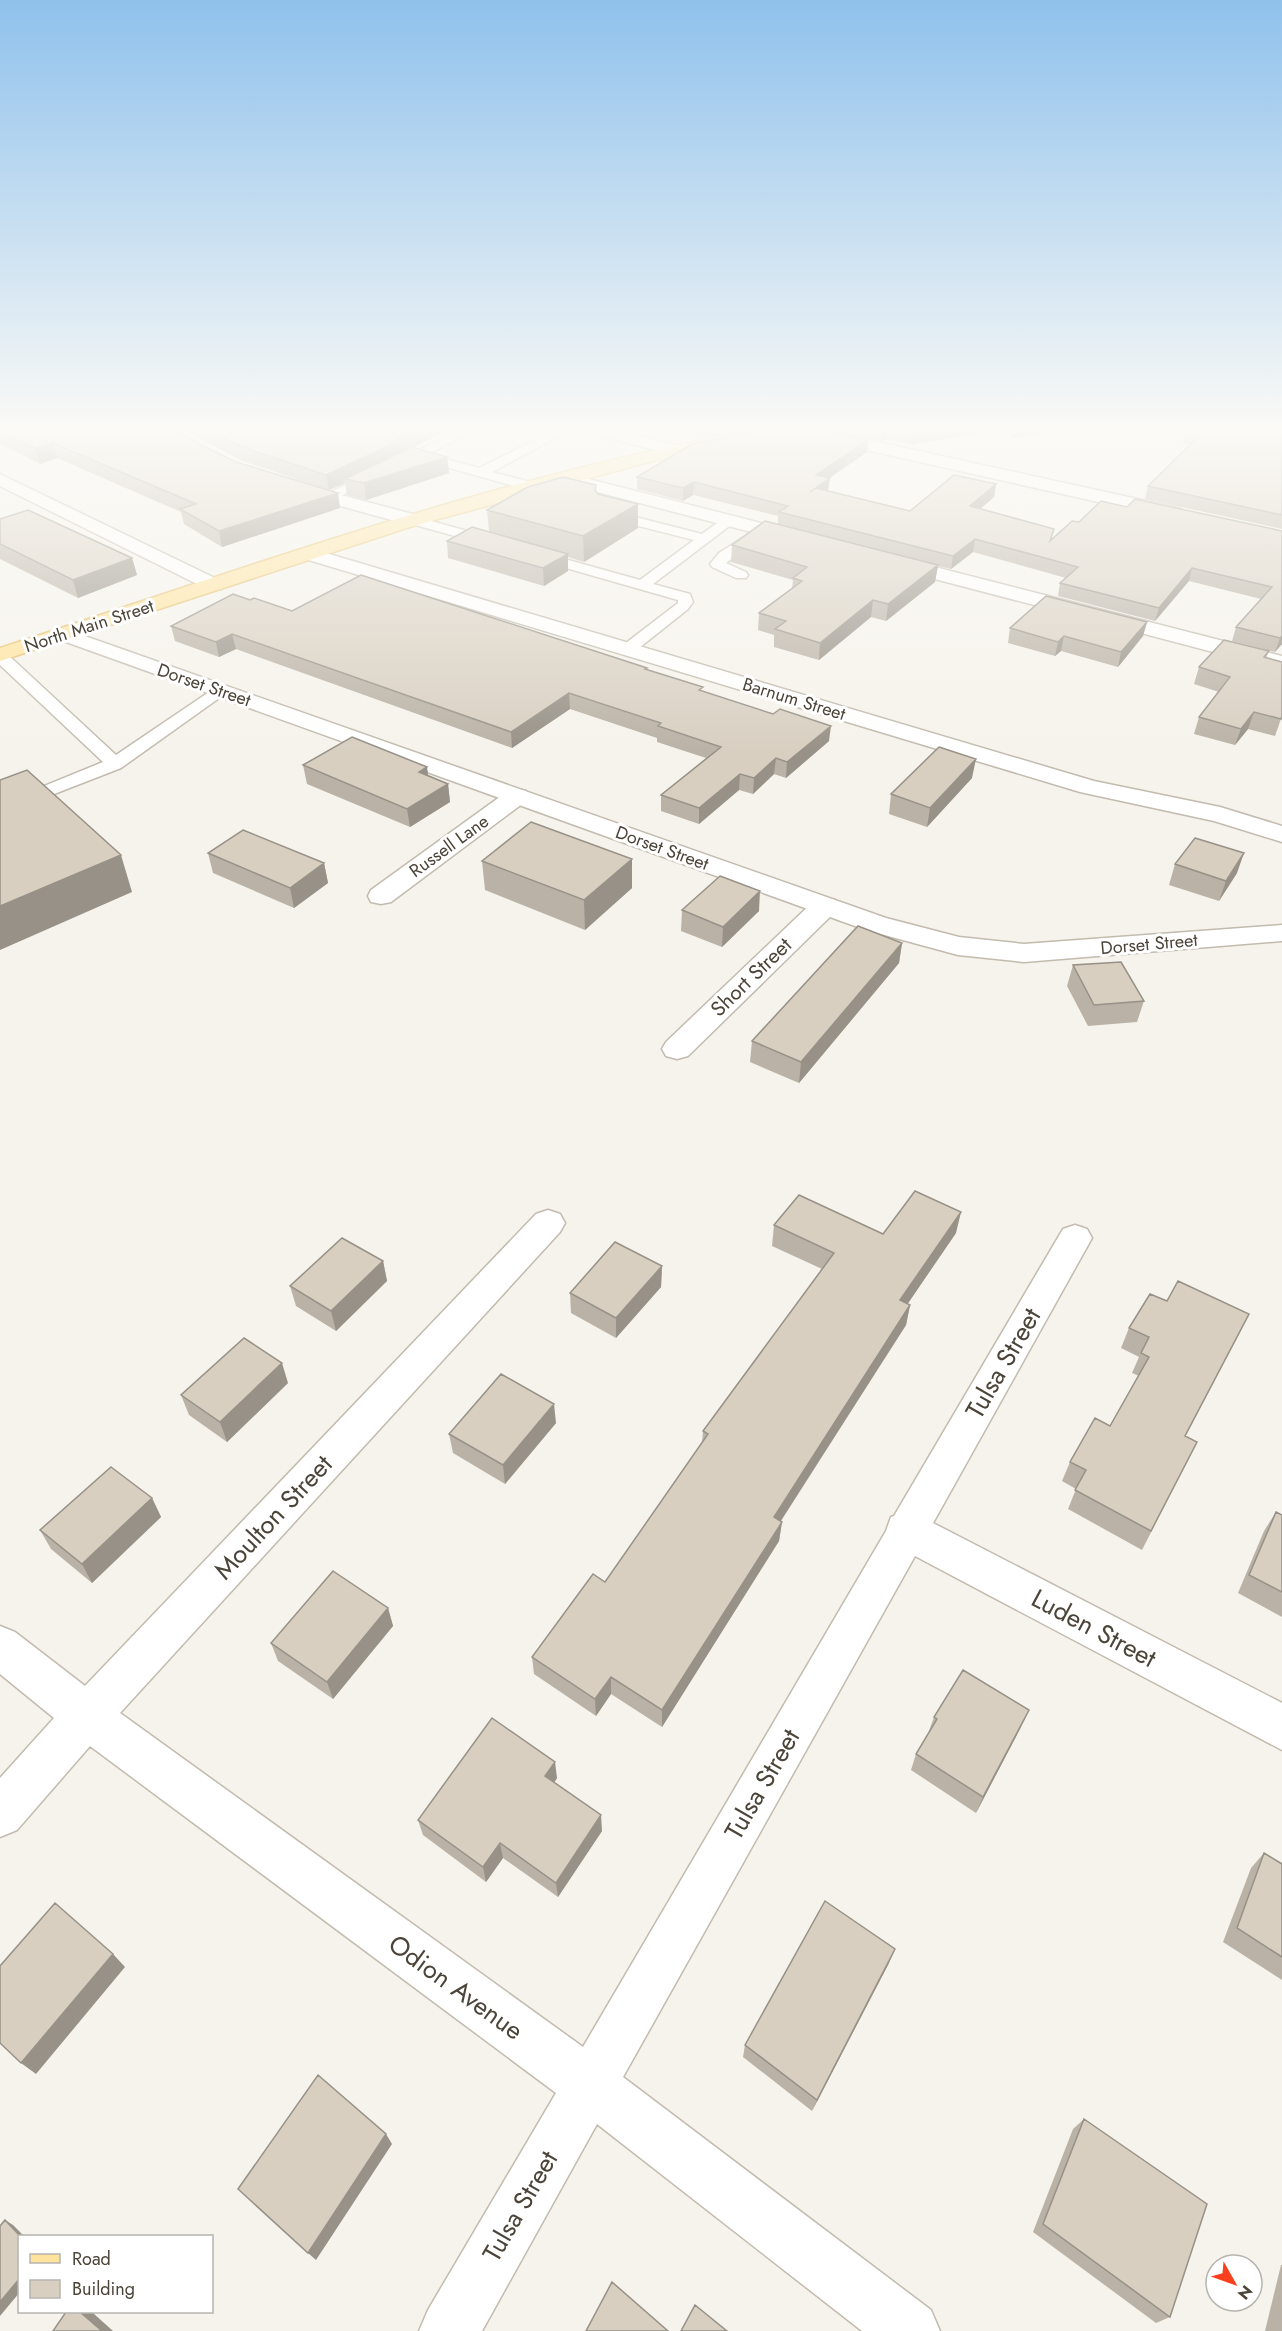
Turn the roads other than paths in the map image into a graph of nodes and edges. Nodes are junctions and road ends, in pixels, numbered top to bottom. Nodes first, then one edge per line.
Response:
1 (115, 536) edge
2 (365, 536) edge
3 (468, 536) edge
4 (692, 536) edge
5 (709, 536) edge
6 (753, 536) edge
7 (790, 536) edge
8 (705, 539) junction
9 (818, 543) edge
10 (309, 554) junction
11 (874, 558) edge
12 (741, 575) dead end
13 (214, 585) junction
14 (642, 585) junction
15 (62, 634) junction
16 (628, 649) junction
17 (0, 656) edge
18 (1282, 663) edge
19 (221, 691) junction
20 (115, 764) junction
21 (517, 796) junction
22 (0, 810) edge
23 (1282, 834) edge
24 (381, 896) dead end
25 (825, 906) junction
26 (1282, 933) edge
27 (678, 1048) dead end
28 (548, 1223) dead end
29 (1075, 1238) dead end
30 (906, 1530) junction
31 (0, 1647) edge
32 (87, 1716) junction
33 (1282, 1727) edge
34 (0, 1813) edge
35 (590, 2085) junction
36 (449, 2331) edge
37 (910, 2331) edge

1 - 13 street
2 - 10 main road, North Main Street
3 - 14 lane
4 - 8 lane
5 - 8 lane
6 - 12 lane
7 - 9 street
8 - 14 lane
10 - 13 main road, North Main Street
10 - 16 street, Barnum Street
11 - 18 street
13 - 15 main road, North Main Street
14 - 16 lane
15 - 17 main road, North Main Street
15 - 19 street, Dorset Street
16 - 23 street, Barnum Street
17 - 20 lane
19 - 20 lane
19 - 21 street, Dorset Street
20 - 22 lane
21 - 24 street, Russell Lane
21 - 25 street, Dorset Street
25 - 26 street, Dorset Street
25 - 27 street, Short Street
28 - 32 street, Moulton Street
29 - 30 street, Tulsa Street
30 - 33 street, Luden Street
30 - 35 street, Tulsa Street
31 - 32 street, Odion Avenue
32 - 34 street, Moulton Street
32 - 35 street, Odion Avenue
35 - 36 street, Tulsa Street
35 - 37 street, Odion Avenue

